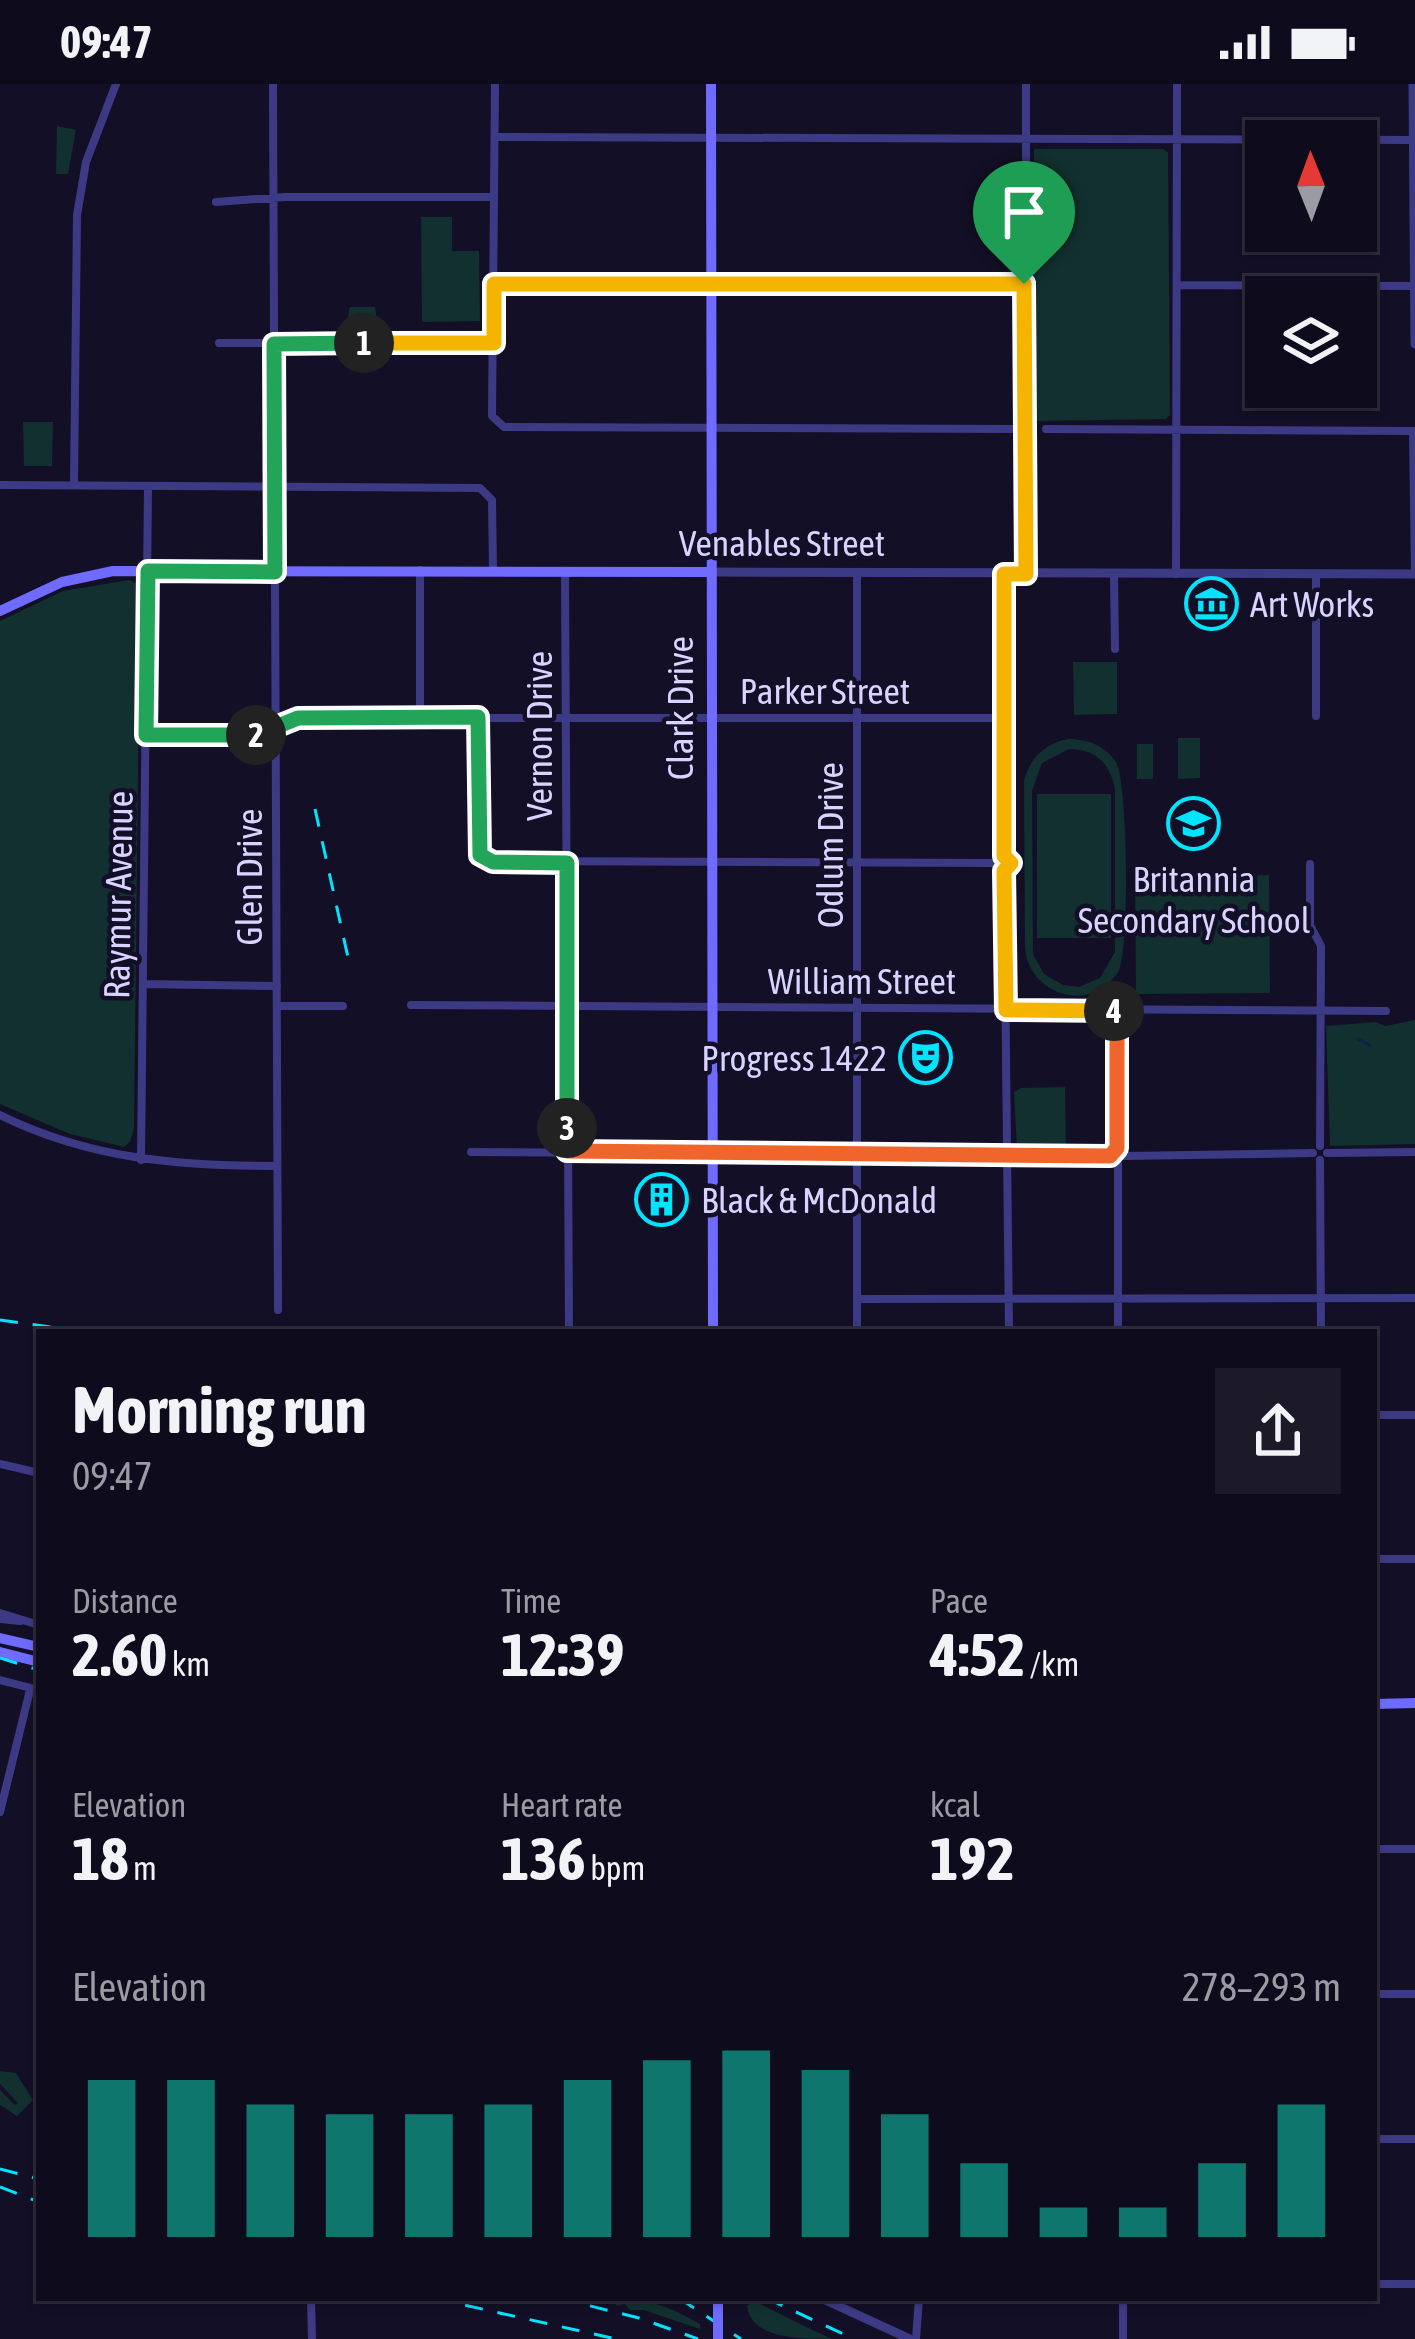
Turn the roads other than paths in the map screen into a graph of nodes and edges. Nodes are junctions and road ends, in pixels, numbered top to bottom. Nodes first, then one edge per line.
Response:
1 (116, 84) edge
2 (273, 84) edge
3 (495, 84) edge
4 (711, 84) edge
5 (1026, 84) edge
6 (1178, 84) edge
7 (1413, 84) edge
8 (495, 137) junction
9 (711, 138) junction
10 (1177, 138) junction
11 (1025, 139) junction
12 (1414, 140) edge
13 (494, 197) junction
14 (273, 199) junction
15 (216, 202) dead end
16 (494, 284) junction
17 (711, 284) junction
18 (1024, 284) junction
19 (1177, 285) junction
20 (1414, 286) edge
21 (219, 343) dead end
22 (494, 343) junction
23 (274, 344) junction
24 (1415, 344) edge
25 (711, 428) junction
26 (1025, 429) junction
27 (1046, 429) dead end
28 (1176, 429) junction
29 (1414, 431) edge
30 (0, 485) edge
31 (74, 485) junction
32 (148, 487) junction
33 (274, 488) junction
34 (420, 570) junction
35 (493, 570) junction
36 (148, 571) junction
37 (565, 571) junction
38 (275, 572) junction
39 (710, 572) junction
40 (857, 573) junction
41 (1004, 574) junction
42 (1026, 574) junction
43 (1114, 574) junction
44 (1176, 574) junction
45 (1316, 574) junction
46 (1415, 574) edge
47 (0, 611) edge
48 (1115, 649) dead end
49 (1316, 716) dead end
50 (420, 717) junction
51 (478, 717) junction
52 (566, 717) junction
53 (710, 718) junction
54 (856, 718) junction
55 (1004, 718) junction
56 (275, 728) junction
57 (146, 735) junction
58 (567, 863) junction
59 (710, 863) junction
60 (1001, 863) junction
61 (857, 864) junction
62 (1310, 864) dead end
63 (144, 984) junction
64 (277, 986) junction
65 (410, 1005) dead end
66 (277, 1006) junction
67 (344, 1006) dead end
68 (567, 1007) junction
69 (711, 1007) junction
70 (857, 1007) junction
71 (1006, 1010) junction
72 (1320, 1010) junction
73 (1117, 1011) junction
74 (1386, 1011) dead end
75 (0, 1115) edge
76 (567, 1151) junction
77 (471, 1152) dead end
78 (712, 1152) junction
79 (1415, 1152) edge
80 (857, 1153) junction
81 (1320, 1153) junction
82 (1007, 1154) junction
83 (1117, 1156) junction
84 (141, 1160) junction
85 (276, 1166) junction
86 (1415, 1298) edge
87 (857, 1299) junction
88 (1009, 1299) junction
89 (1118, 1300) junction
90 (1321, 1300) junction
91 (278, 1310) dead end
92 (569, 1329) edge
93 (713, 1329) edge
94 (857, 1329) edge
95 (1009, 1329) edge
96 (1118, 1329) edge
97 (1321, 1329) edge
98 (1377, 1415) edge
99 (1415, 1415) edge
100 (0, 1464) edge
101 (36, 1472) edge
102 (1377, 1559) edge
103 (1415, 1559) edge
104 (0, 1616) edge
105 (36, 1623) edge
106 (0, 1637) edge
107 (36, 1646) edge
108 (0, 1652) edge
109 (36, 1661) edge
110 (0, 1680) edge
111 (35, 1690) edge
112 (1415, 1703) edge
113 (1377, 1704) edge
114 (0, 1812) edge
115 (1377, 1849) edge
116 (1415, 1849) edge
117 (1377, 1994) edge
118 (1415, 1994) edge
119 (1377, 2139) edge
120 (1415, 2139) edge
121 (1377, 2284) edge
122 (1415, 2284) edge
123 (311, 2301) edge
124 (718, 2301) edge
125 (828, 2301) edge
126 (919, 2301) edge
127 (1123, 2301) edge
128 (312, 2339) edge
129 (718, 2339) edge
130 (913, 2339) edge
131 (1123, 2339) edge

1 - 31 street
2 - 14 street, Glen Drive
3 - 8 street
4 - 9 main road, Clark Drive
5 - 11 street
6 - 10 street
7 - 12 street
8 - 9 street
8 - 13 street
9 - 11 street
9 - 17 main road, Clark Drive
10 - 11 street
10 - 12 street
10 - 19 street
11 - 18 street
12 - 20 street
13 - 14 street
13 - 16 street
14 - 15 street
14 - 23 street, Glen Drive
16 - 17 street
16 - 22 street
17 - 18 street
17 - 25 main road, Clark Drive
18 - 26 street
19 - 20 street
19 - 28 street
20 - 24 street
21 - 23 street
22 - 23 street
22 - 25 street
23 - 33 street, Glen Drive
25 - 26 street
25 - 39 main road, Clark Drive
26 - 42 street
27 - 28 street
28 - 29 street
28 - 44 street
29 - 46 street
30 - 31 street
31 - 32 street
32 - 33 street
32 - 36 street, Raymur Avenue
33 - 35 street
33 - 38 street, Glen Drive
34 - 35 main road, Venables Street
34 - 38 main road, Venables Street
34 - 50 street
35 - 37 main road, Venables Street
36 - 38 main road, Venables Street
36 - 47 main road, Venables Street
36 - 57 street, Raymur Avenue
37 - 39 main road, Venables Street
37 - 52 street, Vernon Drive
38 - 56 street, Glen Drive
39 - 40 street, Venables Street
39 - 53 main road, Clark Drive
40 - 41 street, Venables Street
40 - 54 street, Odlum Drive
41 - 42 street, Venables Street
41 - 55 street
42 - 43 street, Venables Street
43 - 44 street, Venables Street
43 - 48 street
44 - 45 street, Venables Street
45 - 46 street, Venables Street
45 - 49 street
50 - 51 street, Parker Street
50 - 56 street, Parker Street
51 - 52 street, Parker Street
51 - 58 street
52 - 53 street, Parker Street
52 - 58 street, Vernon Drive
53 - 54 street, Parker Street
53 - 59 main road, Clark Drive
54 - 55 street, Parker Street
54 - 61 street, Odlum Drive
55 - 60 street
56 - 57 street, Parker Street
56 - 64 street, Glen Drive
57 - 63 street, Raymur Avenue
58 - 59 street
58 - 68 street, Vernon Drive
59 - 61 street
59 - 69 main road, Clark Drive
60 - 61 street
60 - 71 street
61 - 70 street, Odlum Drive
62 - 72 street
63 - 64 street
63 - 84 street, Raymur Avenue
64 - 66 street, Glen Drive
65 - 68 street, William Street
66 - 67 street
66 - 85 street, Glen Drive
68 - 69 street, William Street
68 - 76 street, Vernon Drive
69 - 70 street, William Street
69 - 78 main road, Clark Drive
70 - 71 street, William Street
70 - 80 street, Odlum Drive
71 - 73 street, William Street
71 - 82 street
72 - 73 street, William Street
72 - 74 street, William Street
72 - 81 street
73 - 83 street
75 - 84 street
76 - 77 street
76 - 78 street
76 - 92 street, Vernon Drive
78 - 80 street
78 - 93 main road, Clark Drive
79 - 81 street
80 - 82 street
80 - 87 street, Odlum Drive
81 - 83 street
81 - 90 street
82 - 83 street
82 - 88 street
83 - 89 street
84 - 85 street
85 - 91 street, Glen Drive
86 - 90 street
87 - 88 street
87 - 94 street, Odlum Drive
88 - 89 street
88 - 95 street
89 - 90 street
89 - 96 street
90 - 97 street
98 - 99 street
100 - 101 street
102 - 103 street
104 - 105 street
106 - 107 main road
108 - 109 main road
110 - 111 street
111 - 114 street
112 - 113 main road
115 - 116 street
117 - 118 street
119 - 120 street
121 - 122 street
123 - 128 street
124 - 129 main road, bridge
125 - 130 street
126 - 130 street
127 - 131 street

